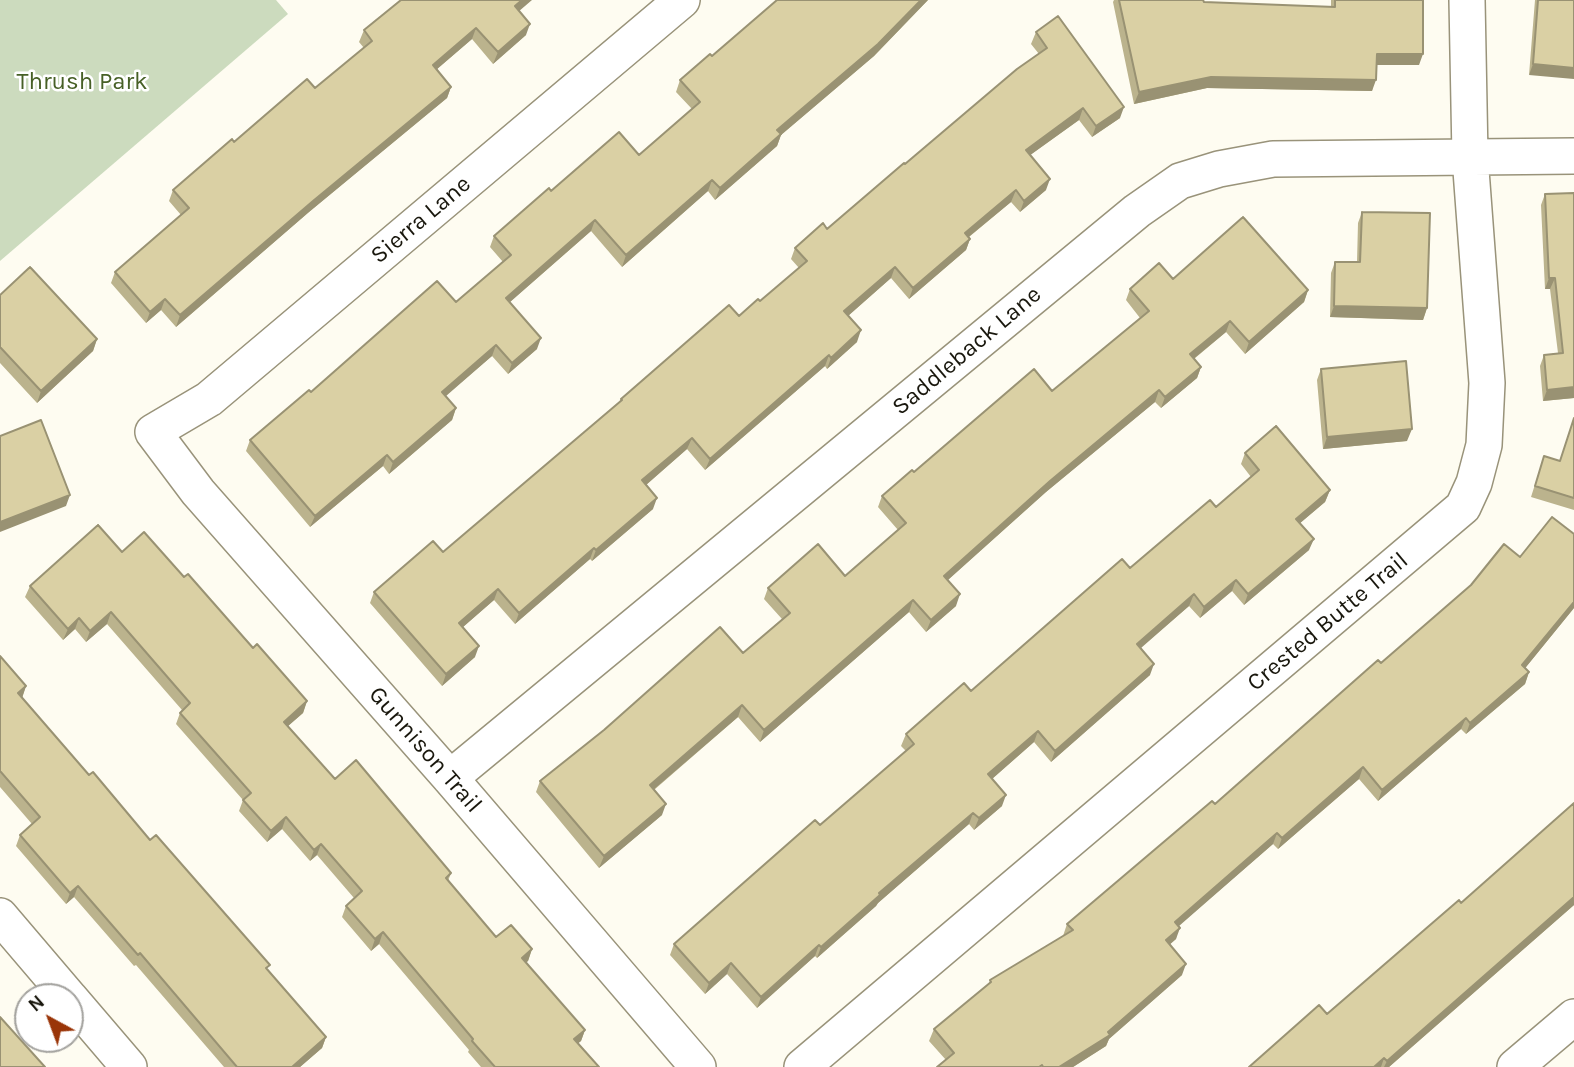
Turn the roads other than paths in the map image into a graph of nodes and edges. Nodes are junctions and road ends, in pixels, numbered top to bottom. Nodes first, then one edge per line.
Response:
1 (682, 0) edge
2 (1467, 0) edge
3 (1574, 156) edge
4 (1470, 157) junction
5 (153, 432) joint
6 (450, 778) junction
7 (0, 916) edge
8 (56, 983) edge
9 (84, 1015) edge
10 (1574, 1017) edge
11 (129, 1067) edge
12 (698, 1067) edge
13 (802, 1067) edge
14 (1515, 1067) edge

1 - 5 street, Sierra Lane
2 - 4 street, Crested Butte Trail
3 - 4 street, Saddleback Lane
4 - 6 street, Saddleback Lane
4 - 13 street, Crested Butte Trail
5 - 6 street, Gunnison Trail
6 - 12 street, Gunnison Trail
7 - 8 street
9 - 11 street
10 - 14 street

